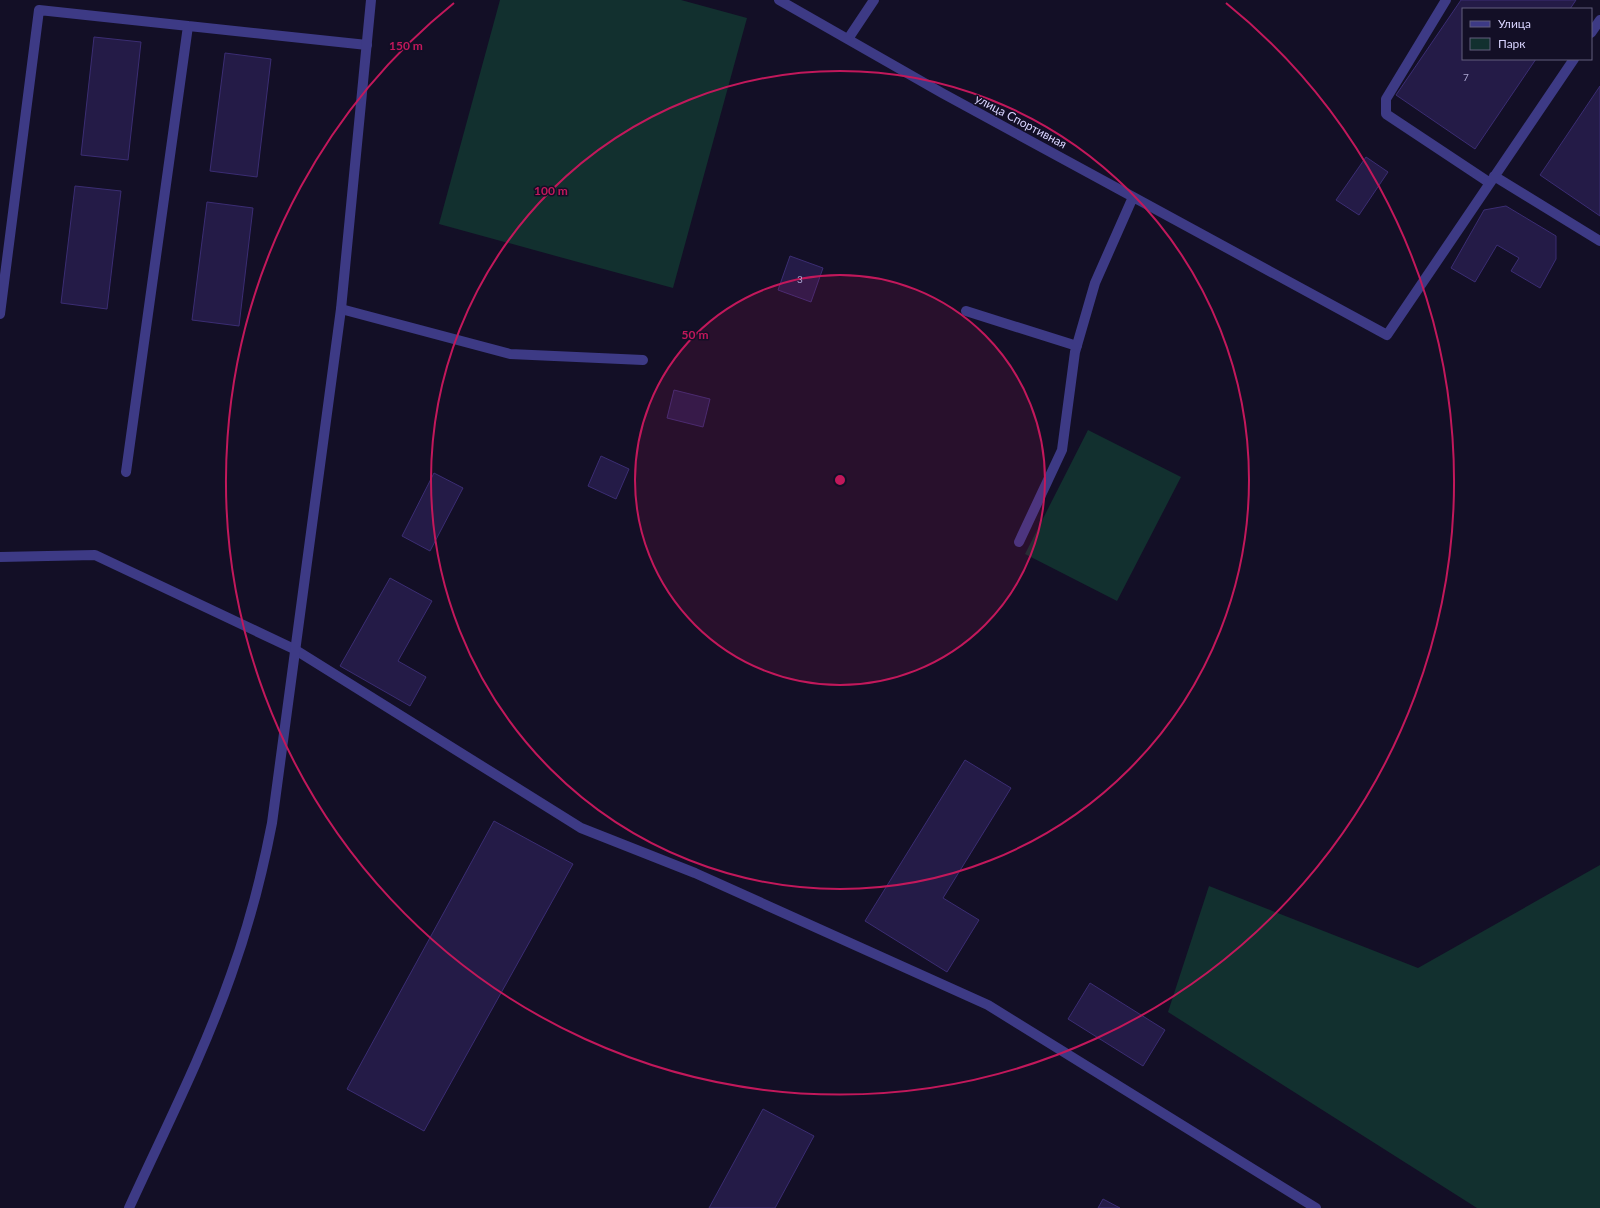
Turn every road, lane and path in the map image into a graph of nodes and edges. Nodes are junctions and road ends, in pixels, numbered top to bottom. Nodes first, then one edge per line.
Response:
1 (371, 0) edge
2 (779, 0) edge
3 (874, 0) edge
4 (1446, 0) edge
5 (1600, 20) edge
6 (188, 26) junction
7 (1592, 32) edge
8 (848, 40) junction
9 (367, 45) junction
10 (1573, 60) edge
11 (1492, 179) junction
12 (1133, 197) junction
13 (1600, 241) edge
14 (341, 309) junction
15 (966, 311) dead end
16 (0, 314) edge
17 (1077, 346) junction
18 (643, 360) dead end
19 (126, 472) dead end
20 (1019, 542) dead end
21 (0, 557) edge
22 (294, 649) junction
23 (129, 1208) edge
24 (1316, 1208) edge

1 - 9 street
2 - 8 street, улица Спортивная
3 - 8 street
4 - 11 street
5 - 7 street
6 - 9 street
6 - 16 street
6 - 19 street
8 - 12 street, улица Спортивная
9 - 14 street
10 - 11 street
11 - 12 street, улица Спортивная
11 - 13 street
12 - 17 street
14 - 18 street
14 - 22 street
15 - 17 street
17 - 20 street
21 - 22 street
22 - 23 street
22 - 24 street

